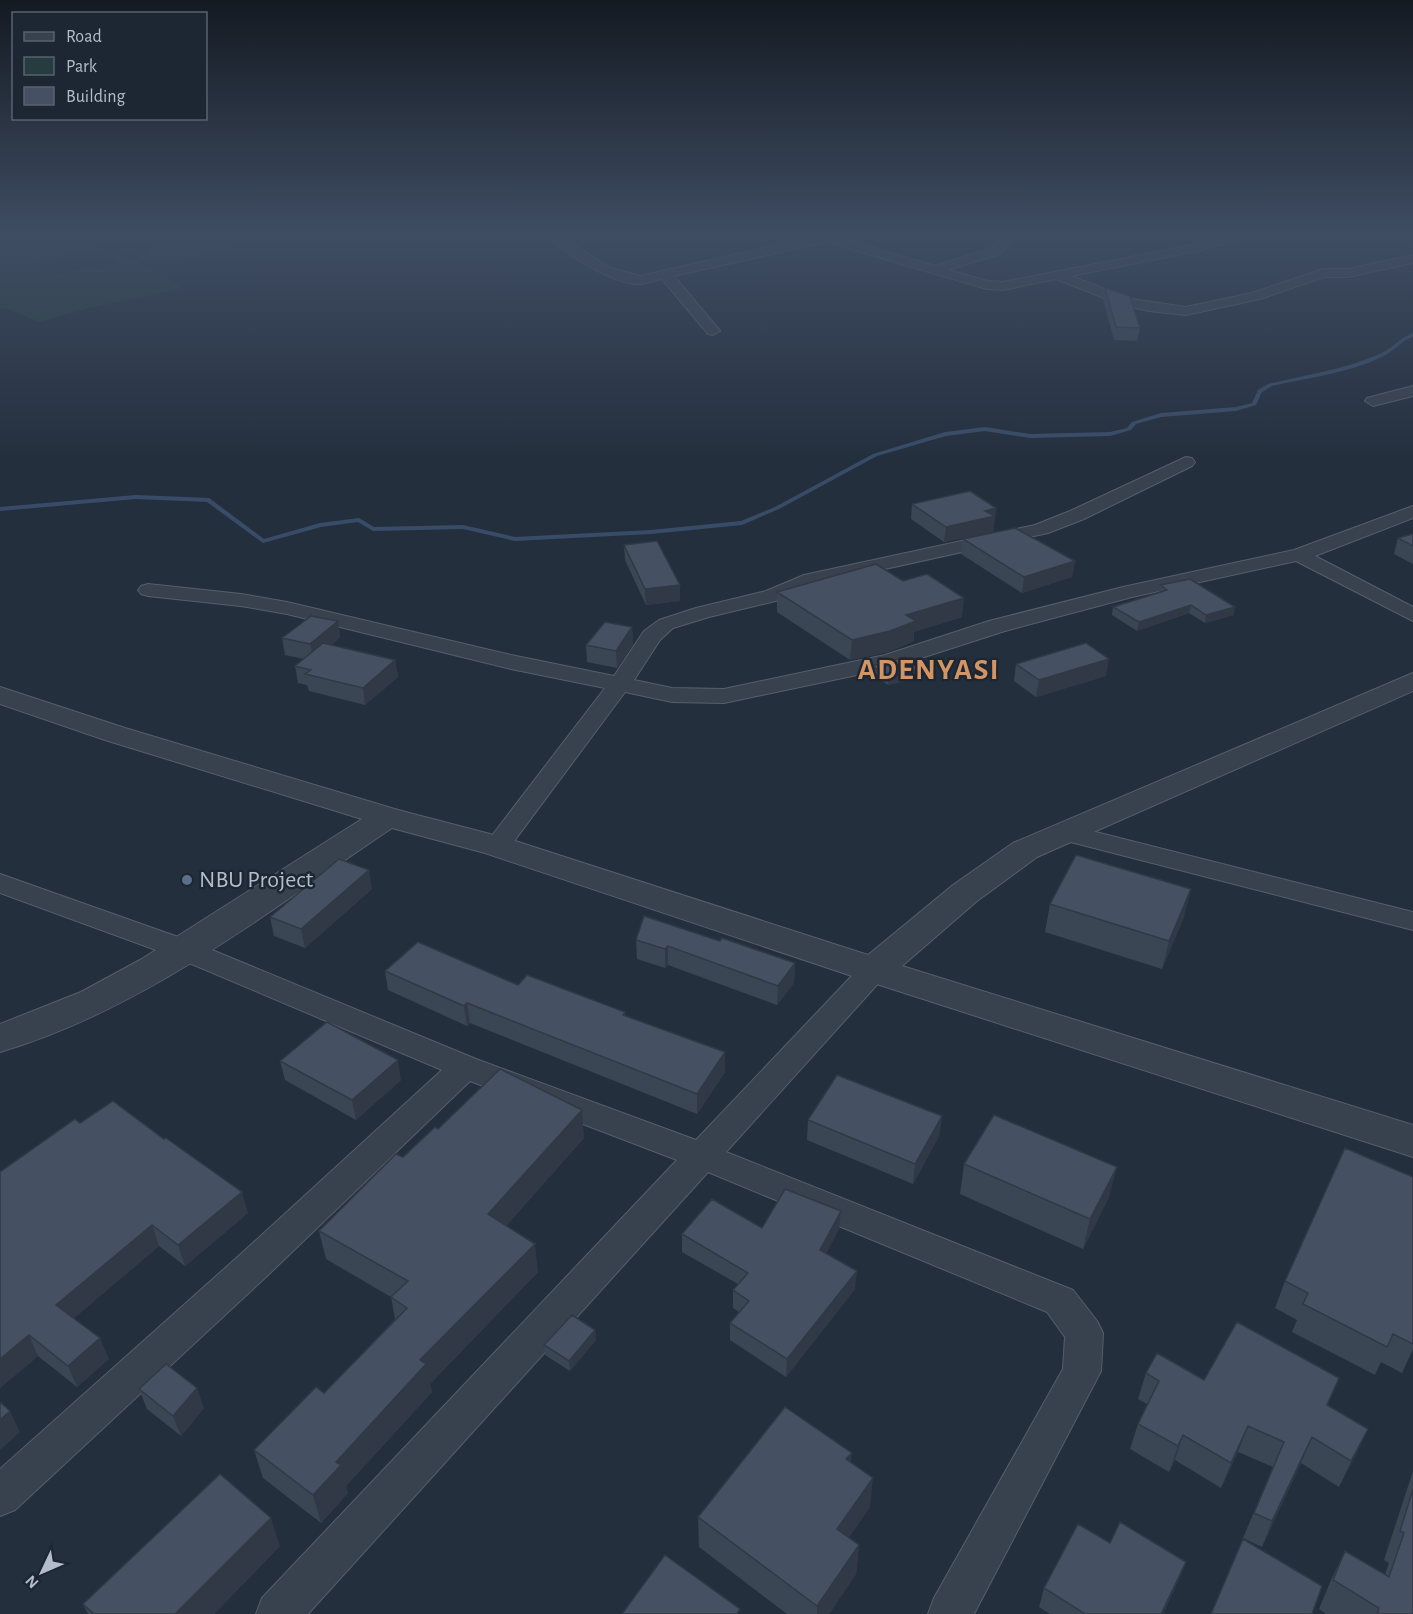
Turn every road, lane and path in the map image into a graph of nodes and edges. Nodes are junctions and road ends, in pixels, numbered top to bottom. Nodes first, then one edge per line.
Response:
1 (695, 309) edge
2 (1170, 309) edge
3 (1194, 309) edge
4 (713, 331) dead end
5 (1413, 391) edge
6 (1373, 401) dead end
7 (1186, 462) dead end
8 (1413, 512) edge
9 (1299, 555) junction
10 (148, 590) dead end
11 (1413, 615) edge
12 (1413, 681) edge
13 (620, 684) junction
14 (0, 695) edge
15 (387, 818) junction
16 (1064, 832) junction
17 (497, 846) junction
18 (0, 884) edge
19 (1413, 921) edge
20 (185, 950) junction
21 (874, 970) junction
22 (0, 1038) edge
23 (465, 1067) junction
24 (1413, 1141) edge
25 (700, 1155) junction
26 (0, 1496) edge
27 (278, 1614) edge
28 (950, 1614) edge

1 - 4 street
2 - 3 street
5 - 6 street
7 - 13 street
8 - 9 street
9 - 11 street
9 - 13 street
10 - 13 street
12 - 16 street
13 - 17 street
14 - 15 street
15 - 17 street
15 - 20 street
16 - 19 street
16 - 21 street
17 - 21 street
18 - 20 street
20 - 22 street
20 - 23 street
21 - 24 street
21 - 25 street
23 - 25 street
23 - 26 street
25 - 27 street
25 - 28 street

